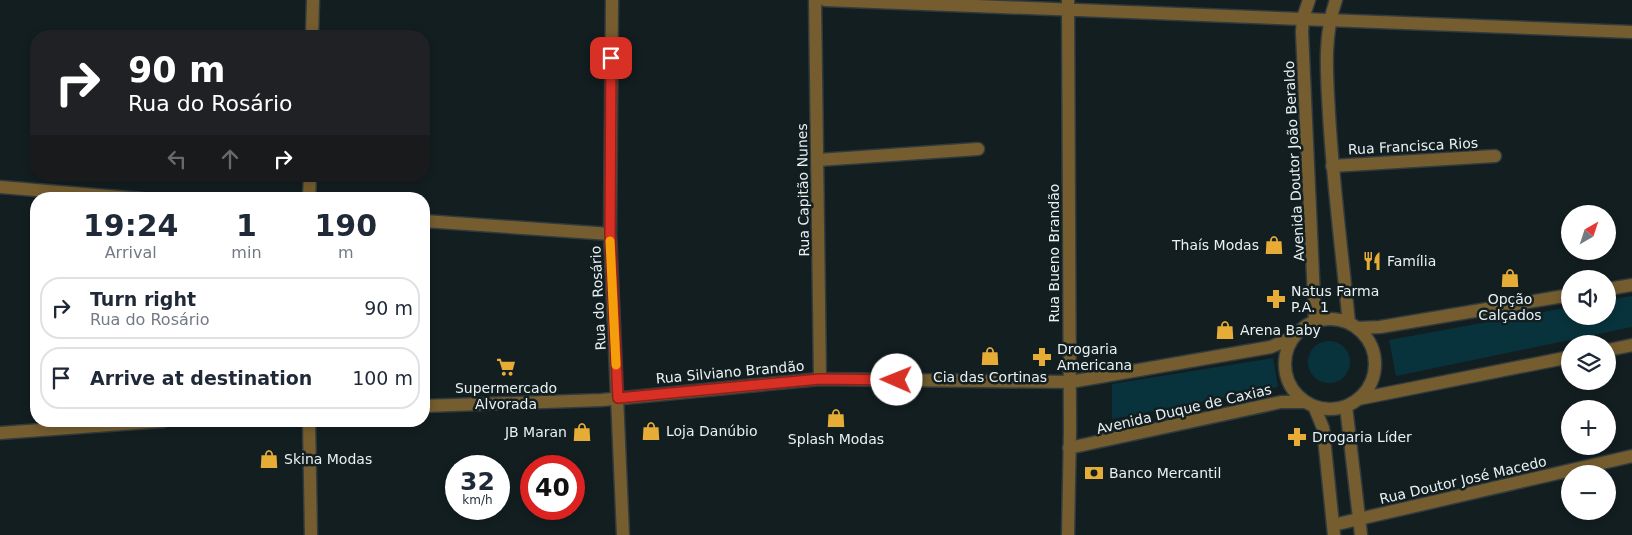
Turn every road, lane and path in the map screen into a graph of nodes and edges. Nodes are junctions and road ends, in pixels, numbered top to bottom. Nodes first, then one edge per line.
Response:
1 (313, 0) edge
2 (612, 0) edge
3 (816, 0) edge
4 (824, 0) edge
5 (1309, 0) edge
6 (1336, 0) edge
7 (1068, 6) edge
8 (1303, 18) junction
9 (1329, 20) junction
10 (312, 30) edge
11 (1632, 32) edge
12 (978, 149) dead end
13 (1495, 156) dead end
14 (818, 160) junction
15 (1332, 166) junction
16 (0, 187) edge
17 (59, 192) edge
18 (430, 221) edge
19 (610, 234) junction
20 (1632, 285) edge
21 (1616, 288) edge
22 (1561, 297) edge
23 (1315, 321) junction
24 (1354, 326) junction
25 (1293, 337) junction
26 (1632, 345) edge
27 (1616, 348) edge
28 (1561, 359) edge
29 (820, 379) junction
30 (1070, 382) junction
31 (618, 398) junction
32 (1358, 399) junction
33 (1310, 404) junction
34 (430, 406) edge
35 (1346, 406) junction
36 (82, 427) edge
37 (310, 427) edge
38 (0, 433) edge
39 (1069, 448) junction
40 (1632, 456) edge
41 (1359, 519) junction
42 (1333, 530) edge
43 (311, 535) edge
44 (623, 535) edge
45 (1068, 535) edge
46 (1361, 535) edge

1 - 10 street
2 - 19 street, Rua do Rosário
3 - 14 street, Rua Capitão Nunes
4 - 7 street
5 - 8 street, Avenida Doutor João Beraldo
6 - 9 street
7 - 8 street
7 - 30 street, Rua Bueno Brandão
8 - 9 street
8 - 23 street, Avenida Doutor João Beraldo
9 - 11 street
9 - 15 street
12 - 14 street
13 - 15 street, Rua Francisca Rios
14 - 29 street, Rua Capitão Nunes
15 - 24 street
16 - 17 street
18 - 19 street
19 - 31 street, Rua do Rosário
20 - 21 street
22 - 24 street
23 - 24 street
23 - 25 street
24 - 32 street
25 - 30 street
25 - 33 street
26 - 27 street
28 - 32 street
29 - 30 street, Rua Silviano Brandão
29 - 31 street, Rua Silviano Brandão
30 - 39 street, Rua Bueno Brandão
31 - 34 street, Rua Silviano Brandão
31 - 44 street, Rua do Rosário
32 - 35 street
33 - 35 street
33 - 39 street, Avenida Duque de Caxias
33 - 42 street
35 - 41 street
36 - 38 street
37 - 43 street
39 - 45 street, Rua Bueno Brandão
40 - 41 street, Rua Doutor José Macedo
41 - 42 street
41 - 46 street

